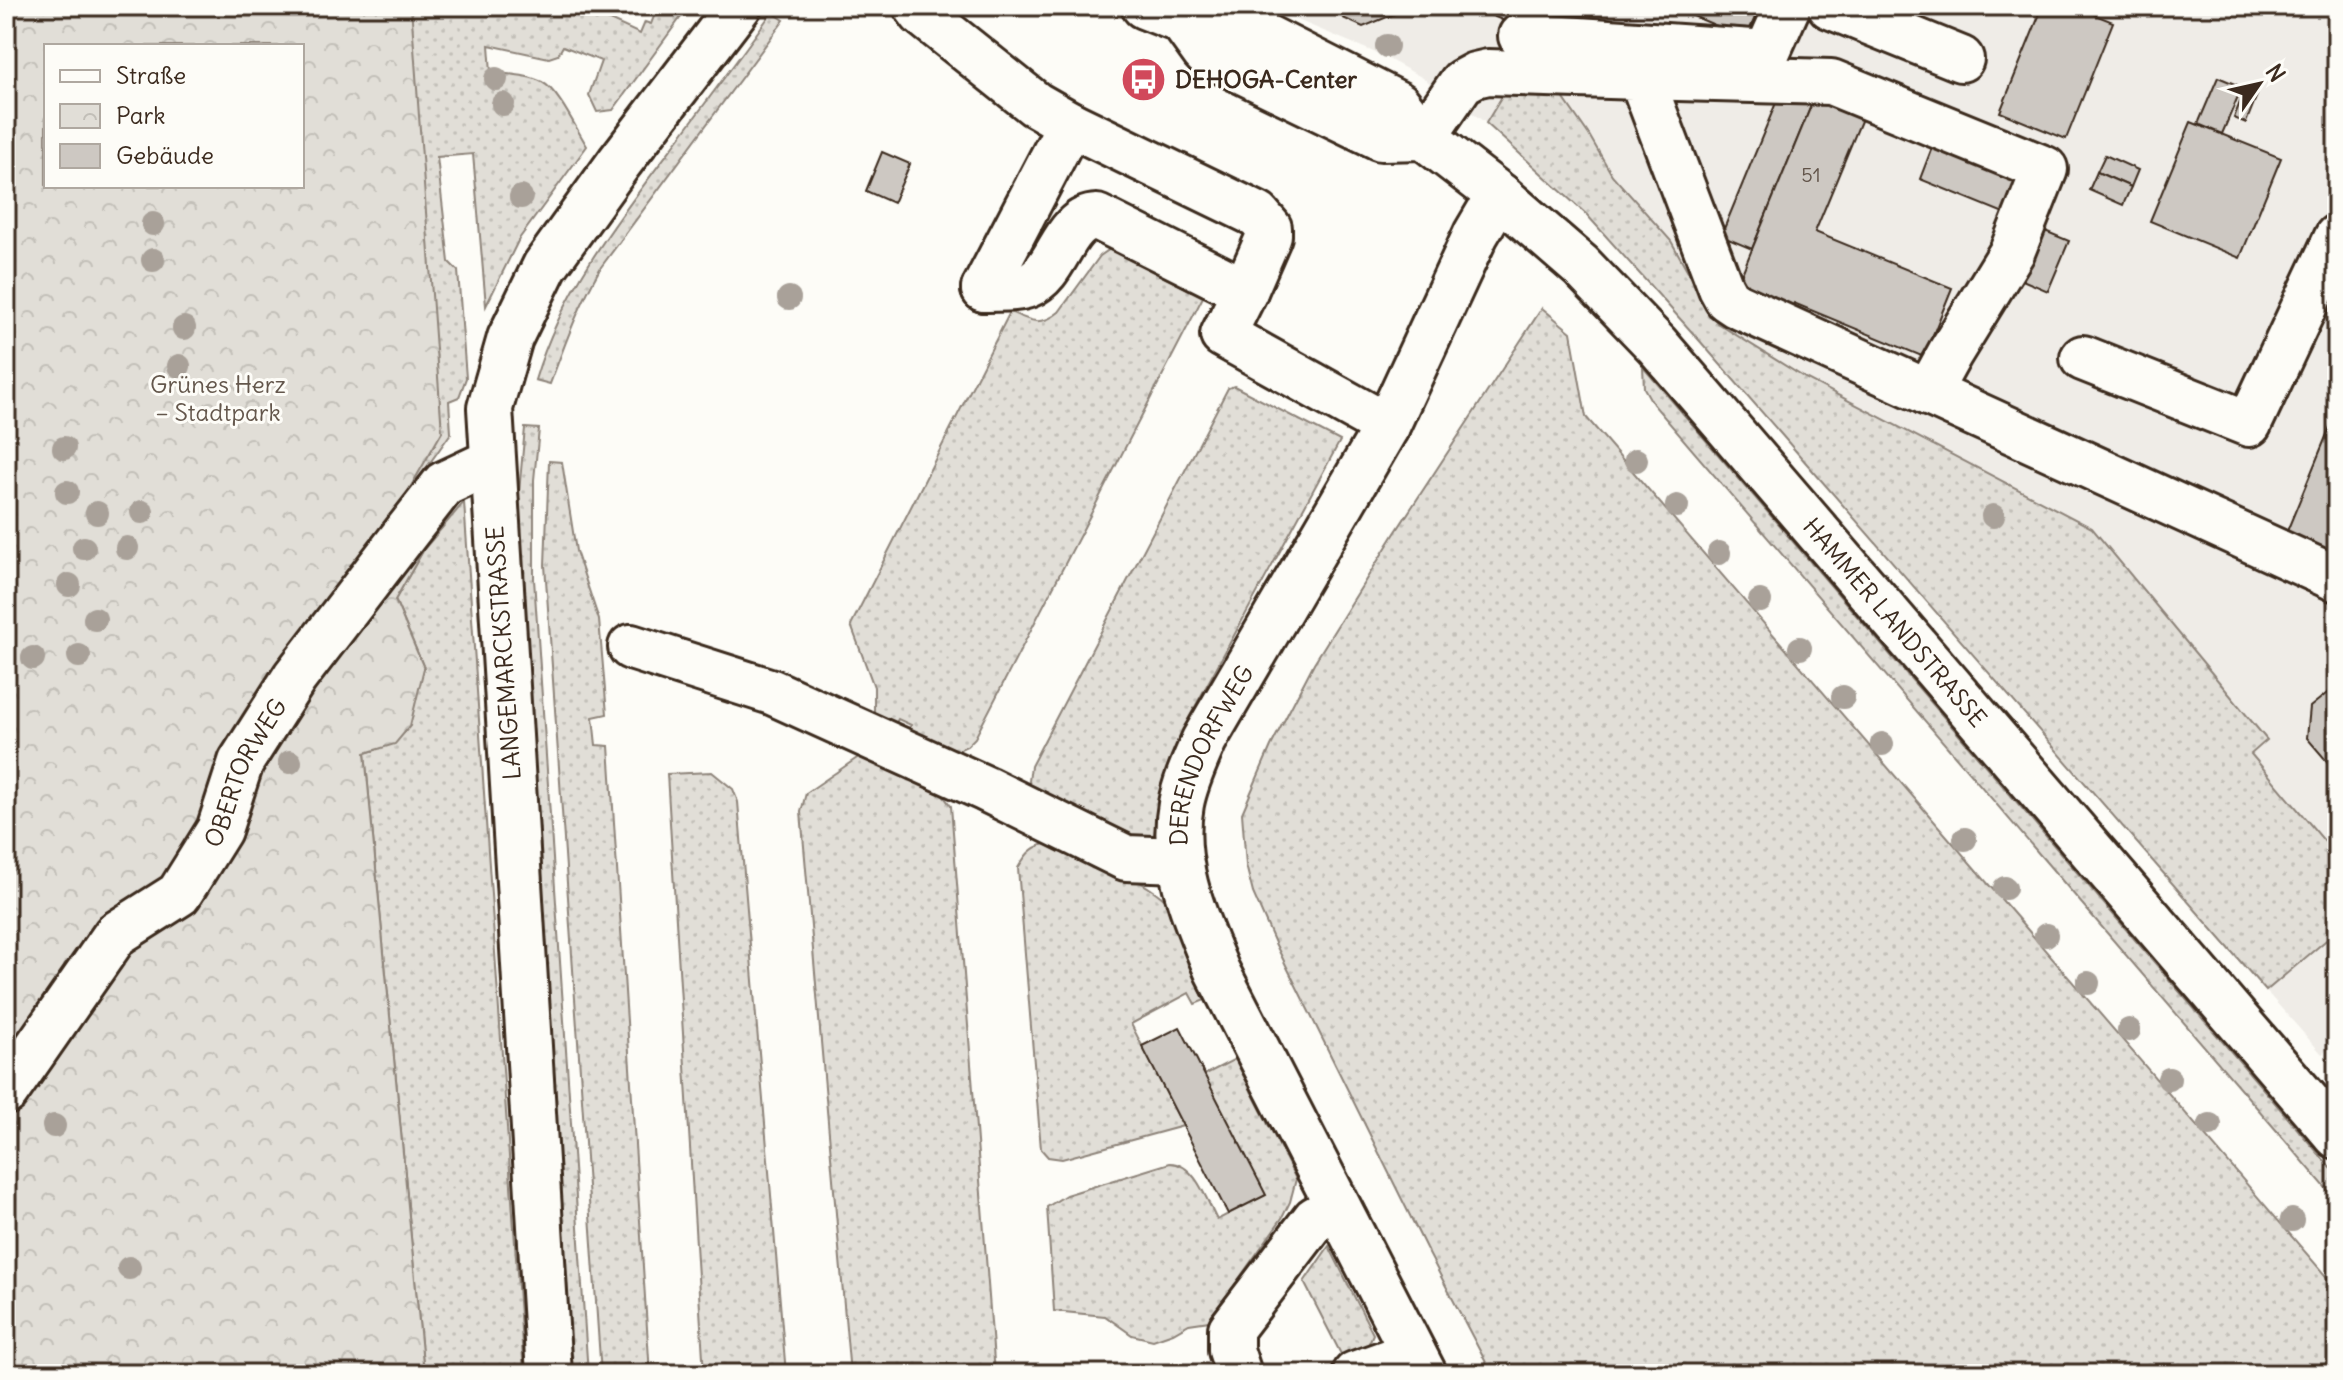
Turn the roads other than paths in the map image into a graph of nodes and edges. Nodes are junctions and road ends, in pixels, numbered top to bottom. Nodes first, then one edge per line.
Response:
1 (739, 6) edge
2 (916, 6) edge
3 (1788, 6) edge
4 (1830, 6) edge
5 (1163, 14) edge
6 (1521, 36) dead end
7 (1961, 59) dead end
8 (1641, 77) junction
9 (1070, 124) junction
10 (1424, 137) junction
11 (1499, 195) junction
12 (2337, 237) edge
13 (1245, 291) junction
14 (2083, 358) dead end
15 (1928, 393) junction
16 (1387, 426) junction
17 (491, 462) junction
18 (2337, 579) edge
19 (631, 647) dead end
20 (1180, 860) junction
21 (6, 1092) edge
22 (2337, 1136) edge
23 (1336, 1207) junction
24 (1418, 1363) edge
25 (549, 1374) edge
26 (1239, 1374) edge
27 (1355, 1374) edge

1 - 17 street, LANGEMARCKSTRASSE
2 - 9 street
3 - 6 street
4 - 7 street
5 - 10 street, HAMMER LANDSTRASSE
8 - 10 street
8 - 15 street
8 - 15 street
9 - 13 street
9 - 13 street
10 - 11 street, HAMMER LANDSTRASSE
11 - 16 street, DERENDORFWEG
11 - 22 street, HAMMER LANDSTRASSE
12 - 14 street
13 - 16 street
15 - 18 street
16 - 20 street, DERENDORFWEG
17 - 21 street, OBERTORWEG
17 - 25 street, LANGEMARCKSTRASSE
19 - 20 street
20 - 23 street, DERENDORFWEG
23 - 24 street, DERENDORFWEG
23 - 26 street
24 - 27 street

